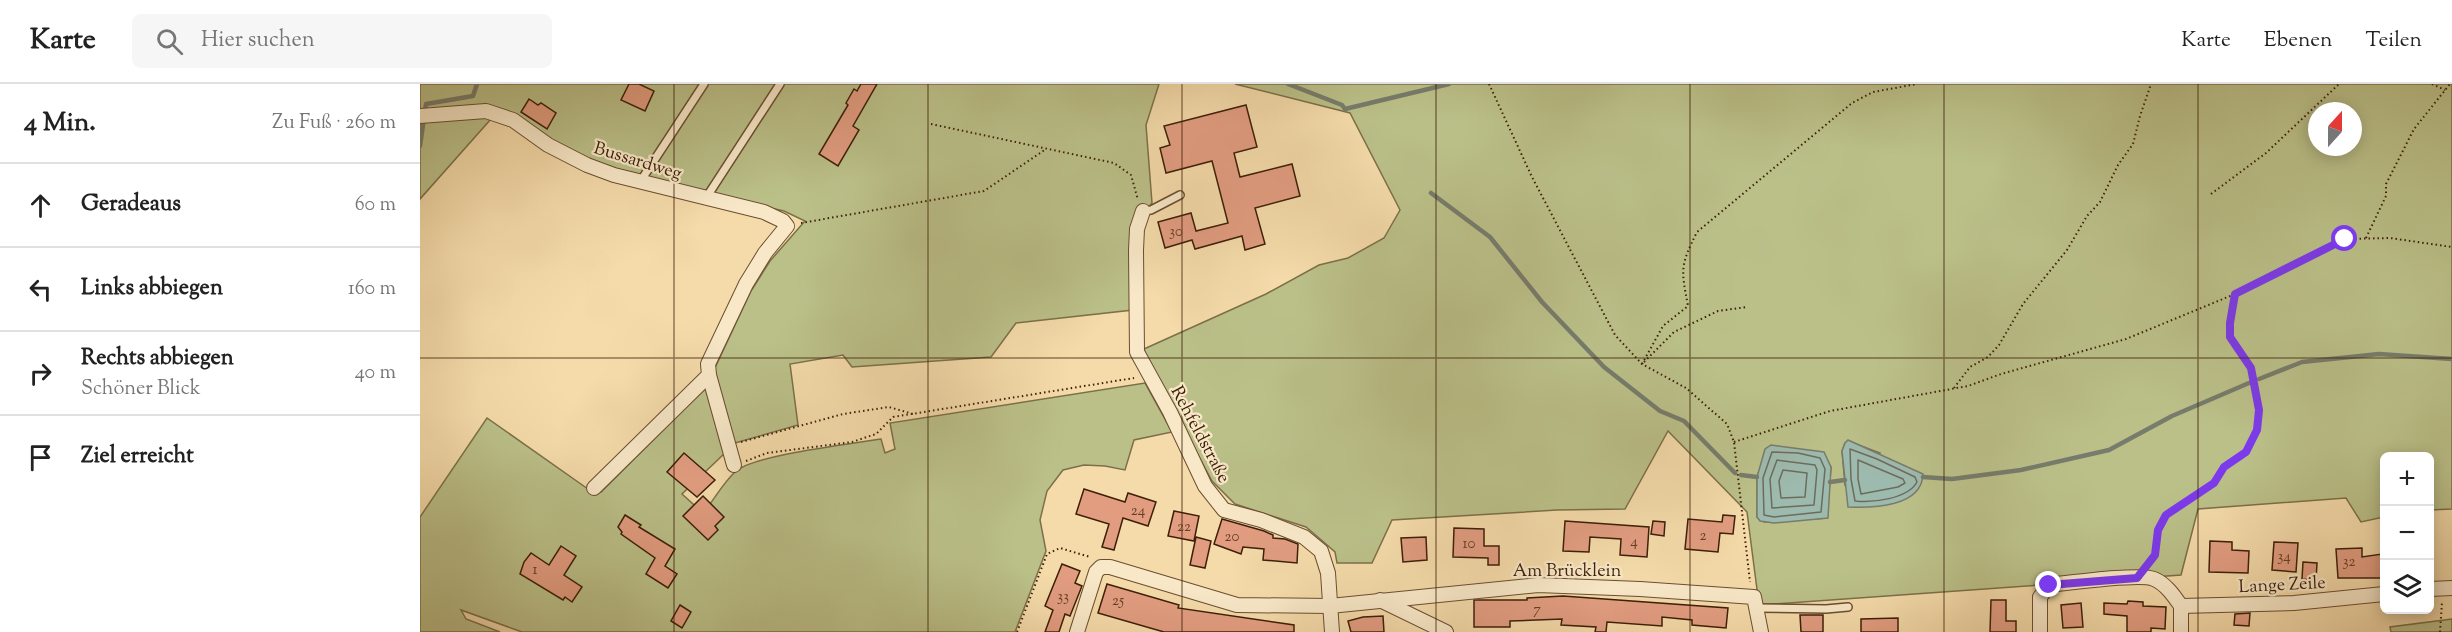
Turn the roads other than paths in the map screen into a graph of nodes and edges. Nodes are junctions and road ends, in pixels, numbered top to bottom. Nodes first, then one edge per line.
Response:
1 (704, 84) edge
2 (780, 84) edge
3 (426, 116) edge
4 (640, 182) junction
5 (1180, 195) dead end
6 (706, 198) junction
7 (1143, 211) joint
8 (709, 375) junction
9 (734, 465) road end
10 (594, 488) dead end
11 (2380, 594) edge
12 (1380, 600) junction
13 (1755, 602) junction
14 (1330, 606) junction
15 (2181, 606) junction
16 (1848, 607) dead end
17 (1077, 632) edge
18 (1332, 632) edge
19 (1446, 632) edge
20 (1761, 632) edge
21 (2040, 632) edge
22 (2181, 632) edge

1 - 4 lane
2 - 6 lane
3 - 4 street, Bussardweg
4 - 6 street, Bussardweg
5 - 7 lane
6 - 8 street, Bussardweg
7 - 14 street, Rehfeldstraße
8 - 9 street
8 - 10 street
11 - 15 street, Lange Zeile
12 - 13 street, Am Brücklein
12 - 14 street
12 - 19 street
13 - 16 lane
13 - 20 street
14 - 17 street
14 - 18 street, Rehfeldstraße
15 - 21 street
15 - 22 street

